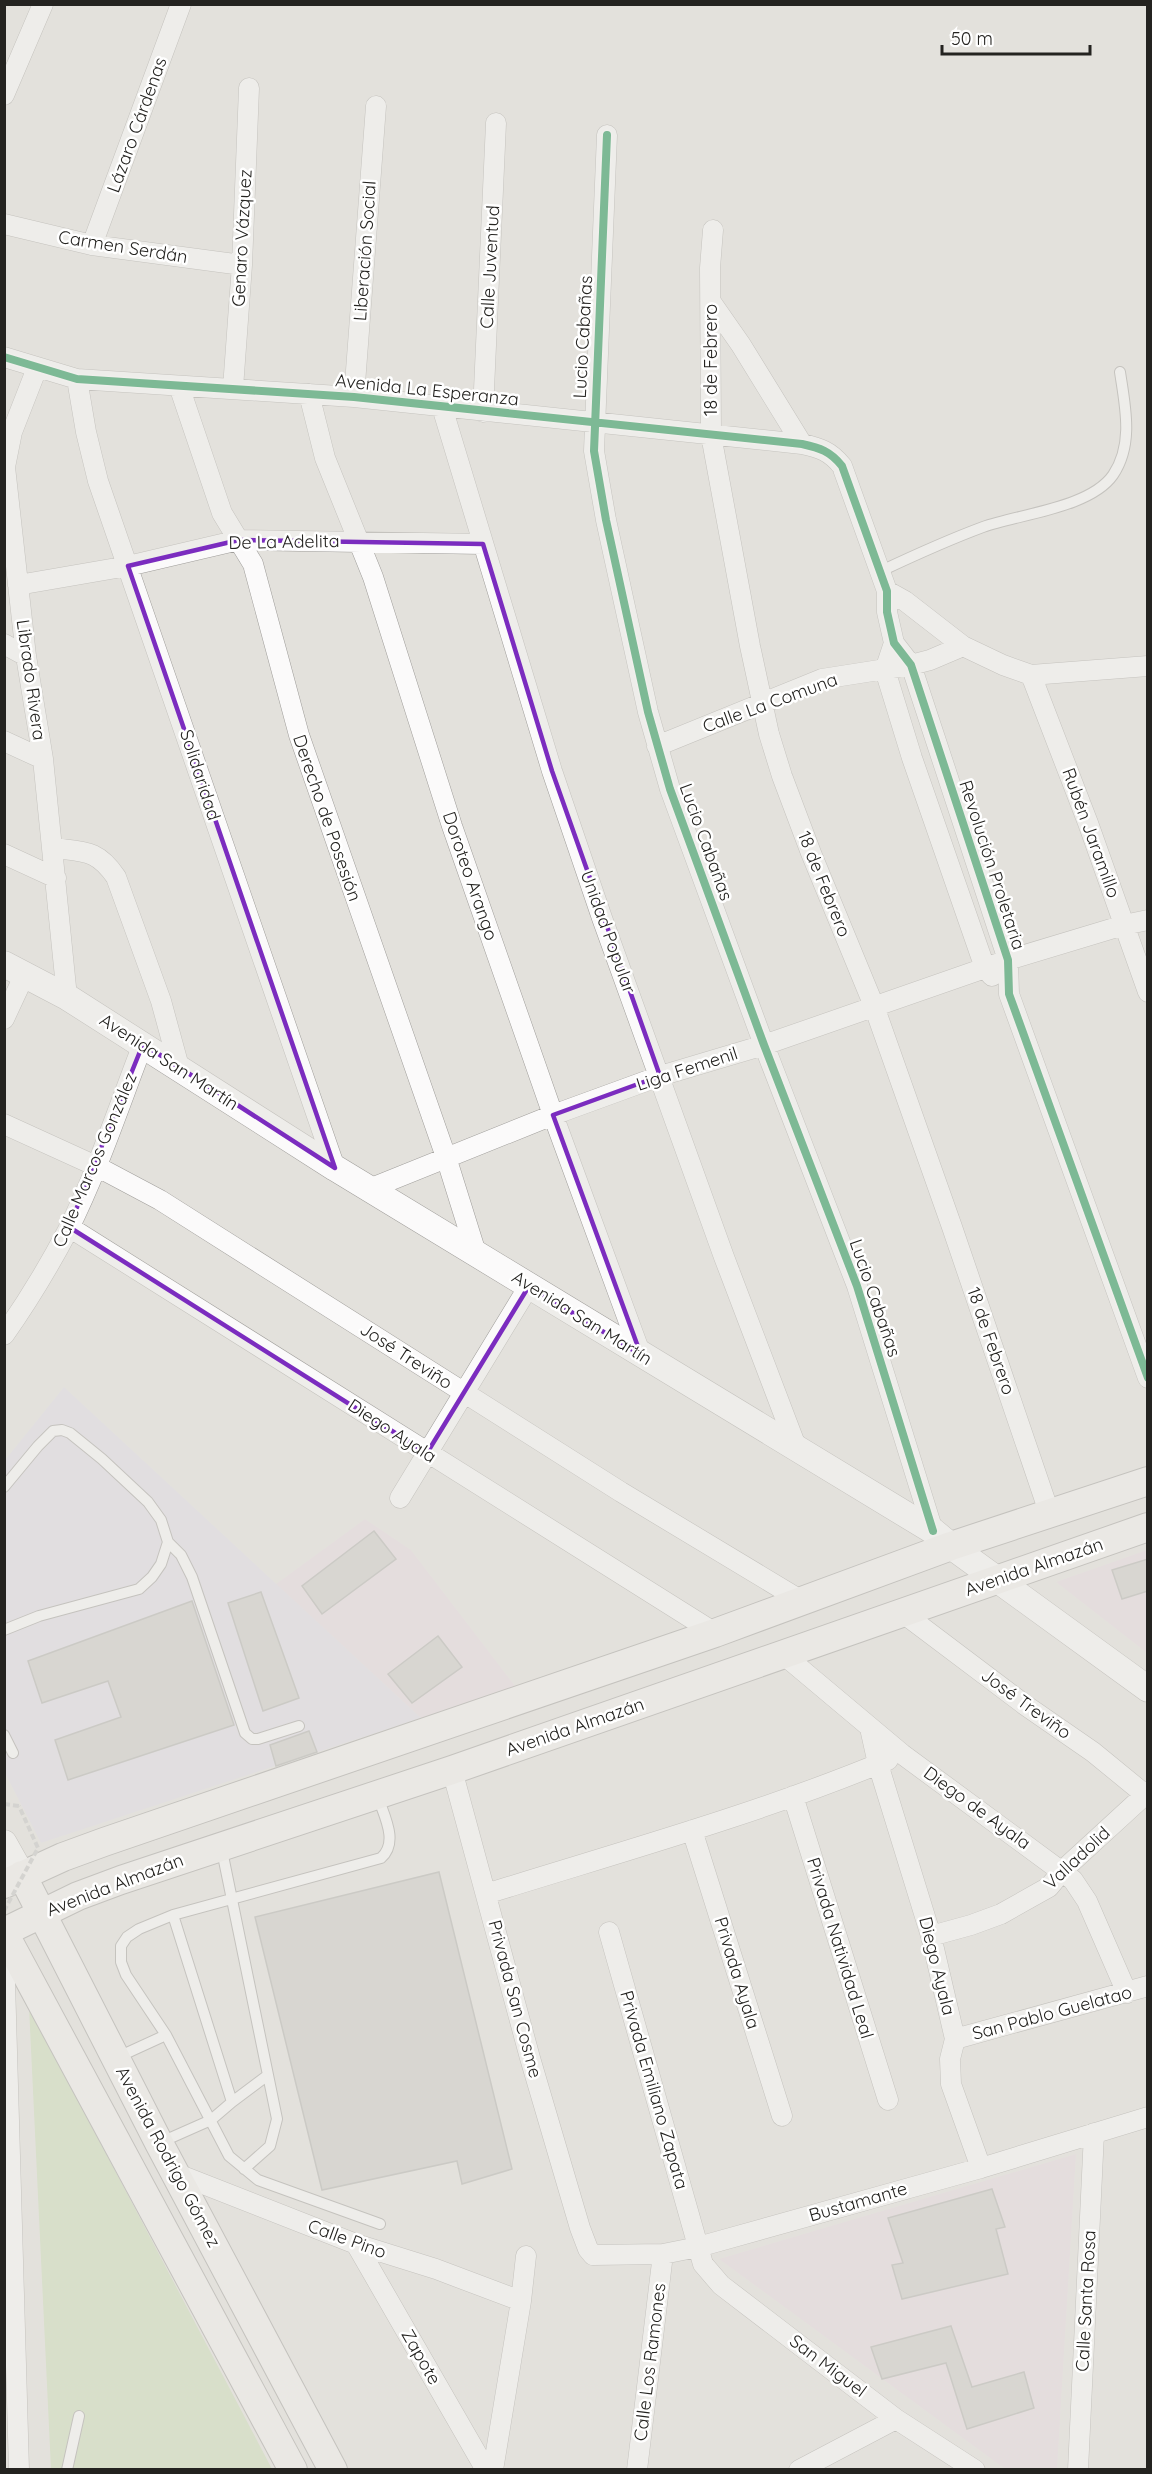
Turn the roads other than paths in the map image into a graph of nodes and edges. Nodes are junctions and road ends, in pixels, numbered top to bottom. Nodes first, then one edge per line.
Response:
1 (43, 4) edge
2 (181, 4) edge
3 (249, 88) dead end
4 (4, 95) edge
5 (376, 106) dead end
6 (496, 123) dead end
7 (607, 135) dead end
8 (4, 224) edge
9 (713, 230) dead end
10 (92, 245) junction
11 (242, 265) junction
12 (711, 302) junction
13 (4, 357) edge
14 (37, 368) junction
15 (1120, 372) dead end
16 (77, 379) junction
17 (179, 386) junction
18 (233, 388) junction
19 (309, 394) junction
20 (354, 397) junction
21 (442, 406) junction
22 (483, 412) junction
23 (594, 423) junction
24 (711, 435) junction
25 (802, 444) junction
26 (842, 465) joint
27 (239, 540) junction
28 (359, 541) junction
29 (483, 544) junction
30 (128, 567) junction
31 (881, 571) junction
32 (18, 585) junction
33 (887, 591) junction
34 (894, 643) junction
35 (4, 644) edge
36 (963, 646) junction
37 (26, 656) junction
38 (911, 664) junction
39 (1148, 666) edge
40 (885, 670) junction
41 (1031, 675) junction
42 (762, 704) junction
43 (4, 741) edge
44 (657, 746) junction
45 (43, 759) junction
46 (53, 848) junction
47 (4, 854) edge
48 (56, 878) junction
49 (1148, 920) edge
50 (1124, 925) junction
51 (1008, 960) junction
52 (985, 968) junction
53 (14, 970) edge
54 (1148, 992) edge
55 (1009, 994) junction
56 (67, 997) junction
57 (874, 1006) junction
58 (4, 1019) edge
59 (143, 1044) junction
60 (764, 1045) junction
61 (179, 1067) junction
62 (660, 1076) junction
63 (553, 1115) junction
64 (4, 1124) edge
65 (446, 1157) junction
66 (96, 1166) junction
67 (335, 1168) junction
68 (369, 1189) junction
69 (69, 1227) junction
70 (476, 1254) junction
71 (529, 1286) junction
72 (4, 1335) edge
73 (641, 1355) junction
74 (1148, 1378) edge
75 (464, 1393) junction
76 (797, 1449) junction
77 (427, 1453) junction
78 (1148, 1481) edge
79 (4, 1487) edge
80 (400, 1498) dead end
81 (1050, 1515) junction
82 (1148, 1527) edge
83 (942, 1538) junction
84 (168, 1542) junction
85 (998, 1580) junction
86 (802, 1600) junction
87 (903, 1613) junction
88 (4, 1630) edge
89 (715, 1633) junction
90 (784, 1655) junction
91 (1148, 1689) edge
92 (299, 1726) dead end
93 (870, 1728) junction
94 (4, 1735) edge
95 (13, 1753) dead end
96 (902, 1754) junction
97 (878, 1764) junction
98 (452, 1770) junction
99 (377, 1793) junction
100 (1147, 1794) edge
101 (792, 1796) junction
102 (692, 1830) junction
103 (4, 1843) edge
104 (221, 1845) junction
105 (1063, 1870) junction
106 (13, 1879) edge
107 (486, 1894) junction
108 (231, 1898) junction
109 (41, 1913) junction
110 (173, 1915) junction
111 (609, 1932) dead end
112 (4, 1933) edge
113 (931, 1936) junction
114 (4, 1947) edge
115 (1148, 1986) edge
116 (1127, 1993) junction
117 (6, 2019) edge
118 (166, 2035) junction
119 (955, 2039) junction
120 (116, 2058) junction
121 (268, 2075) junction
122 (888, 2100) dead end
123 (232, 2102) junction
124 (782, 2116) dead end
125 (1148, 2116) edge
126 (211, 2120) junction
127 (7, 2124) edge
128 (1094, 2133) junction
129 (159, 2144) junction
130 (981, 2168) junction
131 (244, 2169) junction
132 (176, 2174) junction
133 (380, 2224) dead end
134 (580, 2228) joint
135 (356, 2244) junction
136 (698, 2247) junction
137 (663, 2254) junction
138 (525, 2256) dead end
139 (521, 2301) junction
140 (79, 2416) dead end
141 (896, 2418) junction
142 (20, 2469) edge
143 (67, 2469) edge
144 (293, 2469) edge
145 (333, 2469) edge
146 (486, 2469) edge
147 (493, 2469) edge
148 (637, 2469) edge
149 (799, 2469) edge
150 (975, 2469) edge
151 (1078, 2469) edge

1 - 4 street
2 - 10 street, Lázaro Cárdenas
3 - 11 street, Genaro Vázquez
5 - 20 street, Liberación Social
6 - 22 street, Calle Juventud
7 - 23 street, Lucio Cabañas
8 - 10 street, Carmen Serdán
9 - 12 street, 18 de Febrero
10 - 11 street, Carmen Serdán
11 - 18 street, Genaro Vázquez
12 - 24 street, 18 de Febrero
12 - 25 street
13 - 14 street, Avenida La Esperanza
14 - 16 street, Avenida La Esperanza
14 - 32 street, Librado Rivera
15 - 31 lane
16 - 17 street, Avenida La Esperanza
16 - 30 street, Solidaridad
17 - 18 street, Avenida La Esperanza
17 - 27 street, Derecho de Posesión
18 - 19 street, Avenida La Esperanza
19 - 20 street, Avenida La Esperanza
19 - 28 street, Doroteo Arango
20 - 21 street, Avenida La Esperanza
21 - 22 street, Avenida La Esperanza
21 - 29 street, Unidad Popular
22 - 23 street, Avenida La Esperanza
23 - 24 street, Avenida La Esperanza
23 - 44 street, Lucio Cabañas
24 - 25 street, Avenida La Esperanza
24 - 42 street, 18 de Febrero
25 - 26 street, Avenida La Esperanza
26 - 31 street, Revolución Proletaria
27 - 28 street, De La Adelita
27 - 30 street, De La Adelita
27 - 65 street, Derecho de Posesión
28 - 29 street, De La Adelita
28 - 63 street, Doroteo Arango
29 - 62 street, Unidad Popular
30 - 32 street, De La Adelita
30 - 67 street, Solidaridad
31 - 33 street, Revolución Proletaria
32 - 37 street, Librado Rivera
33 - 34 street, Revolución Proletaria
33 - 36 street
34 - 38 street, Revolución Proletaria
34 - 40 street
35 - 37 street
36 - 38 street, Calle La Comuna
36 - 41 street
37 - 45 street, Librado Rivera
38 - 40 street, Calle La Comuna
38 - 51 street, Revolución Proletaria
39 - 41 street
40 - 42 street, Calle La Comuna
40 - 52 street, Revolución Proletaria
41 - 50 street, Rubén Jaramillo
42 - 44 street, Calle La Comuna
42 - 57 street, 18 de Febrero
43 - 45 street
44 - 60 street, Lucio Cabañas
45 - 46 street, Librado Rivera
46 - 48 street, Librado Rivera
46 - 61 street
47 - 48 street
48 - 56 street, Librado Rivera
49 - 50 street, Liga Femenil
50 - 51 street, Liga Femenil
50 - 54 street, Rubén Jaramillo
51 - 52 street, Liga Femenil
51 - 55 street, Revolución Proletaria
52 - 55 street, Revolución Proletaria
52 - 57 street, Liga Femenil
53 - 56 street, Avenida San Martín
53 - 58 street
55 - 74 street, Revolución Proletaria
56 - 59 street, Avenida San Martín
57 - 60 street, Liga Femenil
57 - 81 street, 18 de Febrero
59 - 61 street, Avenida San Martín
59 - 66 street, Calle Marcos González
60 - 62 street, Liga Femenil
60 - 83 street, Lucio Cabañas
61 - 67 street, Avenida San Martín
62 - 63 street, Liga Femenil
62 - 76 street, Unidad Popular
63 - 65 street, Liga Femenil
63 - 73 street, Doroteo Arango
64 - 66 street, José Treviño
65 - 68 street, Liga Femenil
65 - 70 street, Derecho de Posesión
66 - 69 street, Calle Marcos González
66 - 75 street, José Treviño
67 - 68 street, Avenida San Martín
68 - 70 street, Avenida San Martín
69 - 72 street, Calle Marcos González
69 - 77 street, Diego Ayala
70 - 71 street, Avenida San Martín
71 - 73 street, Avenida San Martín
71 - 75 street
73 - 76 street, Avenida San Martín
75 - 77 street
75 - 86 street, José Treviño
76 - 83 street, Avenida San Martín
77 - 80 street
77 - 89 street, Diego Ayala
78 - 81 main road
79 - 84 lane
81 - 83 main road
82 - 85 main road, Avenida Almazán
83 - 85 street, Avenida San Martín
83 - 86 main road
84 - 88 lane
84 - 92 lane
85 - 87 main road, Avenida Almazán
85 - 91 street, Avenida San Martín
86 - 89 main road
87 - 90 main road, Avenida Almazán
87 - 100 street, José Treviño
89 - 106 main road
90 - 93 street, Diego de Ayala
90 - 98 main road, Avenida Almazán
93 - 96 street, Diego de Ayala
93 - 97 street, Diego Ayala
94 - 95 lane
96 - 97 street
96 - 105 street, Diego de Ayala
97 - 101 street
97 - 113 street, Diego Ayala
98 - 99 main road, Avenida Almazán
98 - 107 street, Privada San Cosme
99 - 104 main road, Avenida Almazán
99 - 108 lane
100 - 105 street, Valladolid
101 - 102 street
101 - 122 street, Privada Natividad Leal
102 - 107 street
102 - 124 street, Privada Ayala
103 - 106 street, Avenida Rodrigo Gómez
104 - 108 lane
104 - 109 main road, Avenida Almazán
105 - 113 street, Valladolid
105 - 116 street, Diego de Ayala
106 - 109 main road, Avenida Rodrigo Gómez
107 - 134 street, Privada San Cosme
108 - 110 lane
108 - 121 lane
109 - 112 main road, Avenida Almazán
109 - 120 main road, Avenida Rodrigo Gómez
110 - 118 lane
110 - 123 lane
111 - 136 street, Privada Emiliano Zapata
112 - 144 main road, Avenida Rodrigo Gómez
113 - 119 street, Diego Ayala
114 - 117 street
115 - 116 street, San Pablo Guelatao
116 - 119 street, San Pablo Guelatao
117 - 127 street
118 - 120 lane
118 - 126 lane
119 - 130 street, Diego Ayala
120 - 129 main road, Avenida Rodrigo Gómez
121 - 123 lane
121 - 131 lane
123 - 126 lane
125 - 128 street, Bustamante
126 - 129 lane
126 - 131 lane
127 - 142 street
128 - 130 street, Bustamante
128 - 151 street, Calle Santa Rosa
129 - 132 main road, Avenida Rodrigo Gómez
130 - 136 street, Bustamante
131 - 133 lane
132 - 135 street, Calle Pino
132 - 145 main road, Avenida Rodrigo Gómez
134 - 137 street, Bustamante
135 - 139 street, Calle Pino
135 - 146 street, Zapote
136 - 137 street, Bustamante
136 - 141 street, San Miguel
137 - 148 street, Calle Los Ramones
138 - 139 street
139 - 147 street
140 - 143 lane
141 - 149 street
141 - 150 street, San Miguel

